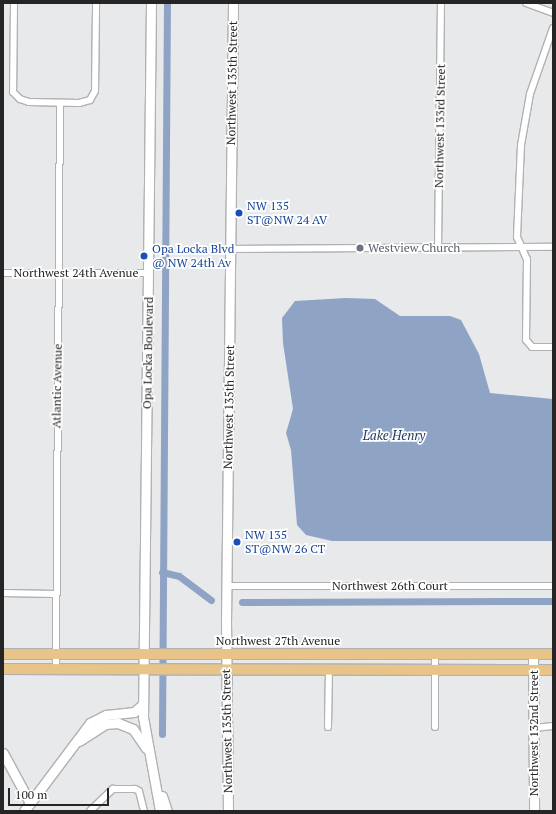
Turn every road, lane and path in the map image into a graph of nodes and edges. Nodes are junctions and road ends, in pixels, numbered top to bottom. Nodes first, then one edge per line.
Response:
1 (14, 3) edge
2 (96, 3) edge
3 (151, 3) edge
4 (233, 3) edge
5 (441, 3) edge
6 (526, 3) edge
7 (553, 13) edge
8 (553, 28) edge
9 (60, 103) junction
10 (553, 247) edge
11 (438, 248) junction
12 (522, 248) junction
13 (230, 249) junction
14 (3, 273) edge
15 (59, 273) junction
16 (149, 273) junction
17 (553, 347) edge
18 (227, 586) junction
19 (553, 586) edge
20 (3, 593) edge
21 (55, 594) junction
22 (3, 654) edge
23 (55, 654) junction
24 (148, 654) junction
25 (226, 654) junction
26 (435, 654) junction
27 (534, 654) junction
28 (553, 654) edge
29 (3, 669) edge
30 (56, 669) junction
31 (147, 670) junction
32 (226, 670) junction
33 (329, 670) junction
34 (435, 670) junction
35 (534, 670) junction
36 (553, 670) edge
37 (143, 704) junction
38 (553, 726) edge
39 (328, 727) dead end
40 (435, 727) dead end
41 (534, 728) junction
42 (76, 743) junction
43 (148, 750) junction
44 (3, 753) edge
45 (152, 777) junction
46 (29, 808) edge
47 (91, 809) edge
48 (144, 811) edge
49 (160, 811) edge
50 (167, 811) edge
51 (228, 811) edge
52 (534, 811) edge

1 - 9 street
2 - 9 street
3 - 16 main road, Opa Locka Boulevard
4 - 13 main road, Northwest 135th Street
5 - 11 street, Northwest 133rd Street
6 - 7 street
8 - 12 street
9 - 15 street, Atlantic Avenue
10 - 12 street
11 - 12 street
11 - 13 street
12 - 17 street
13 - 18 main road, Northwest 135th Street
14 - 15 street, Northwest 24th Avenue
15 - 16 street, Northwest 24th Avenue
15 - 21 street, Atlantic Avenue
16 - 24 main road, Opa Locka Boulevard
18 - 19 street, Northwest 26th Court
18 - 25 main road, Northwest 135th Street
20 - 21 street
21 - 23 street, Atlantic Avenue
22 - 23 main road, Northwest 27th Avenue
23 - 24 main road, Northwest 27th Avenue
23 - 30 street, Atlantic Avenue
24 - 25 main road, Northwest 27th Avenue
24 - 31 main road, Opa Locka Boulevard
25 - 26 main road, Northwest 27th Avenue
25 - 32 main road, Northwest 135th Street
26 - 27 main road, Northwest 27th Avenue
26 - 34 street
27 - 28 main road, Northwest 27th Avenue
27 - 35 main road, Northwest 132nd Street
29 - 30 main road
30 - 31 main road
31 - 32 main road
31 - 37 main road, Opa Locka Boulevard
32 - 33 main road
32 - 51 main road, Northwest 135th Street
33 - 34 main road
33 - 39 street
34 - 35 main road
34 - 40 street
35 - 36 main road
35 - 41 main road, Northwest 132nd Street
37 - 42 main road
37 - 43 main road, Opa Locka Boulevard
38 - 41 street
41 - 52 main road, Northwest 132nd Street
42 - 43 main road
42 - 46 main road
43 - 45 main road, Opa Locka Boulevard
44 - 46 main road
45 - 49 main road, Opa Locka Boulevard
45 - 50 main road
47 - 48 street

